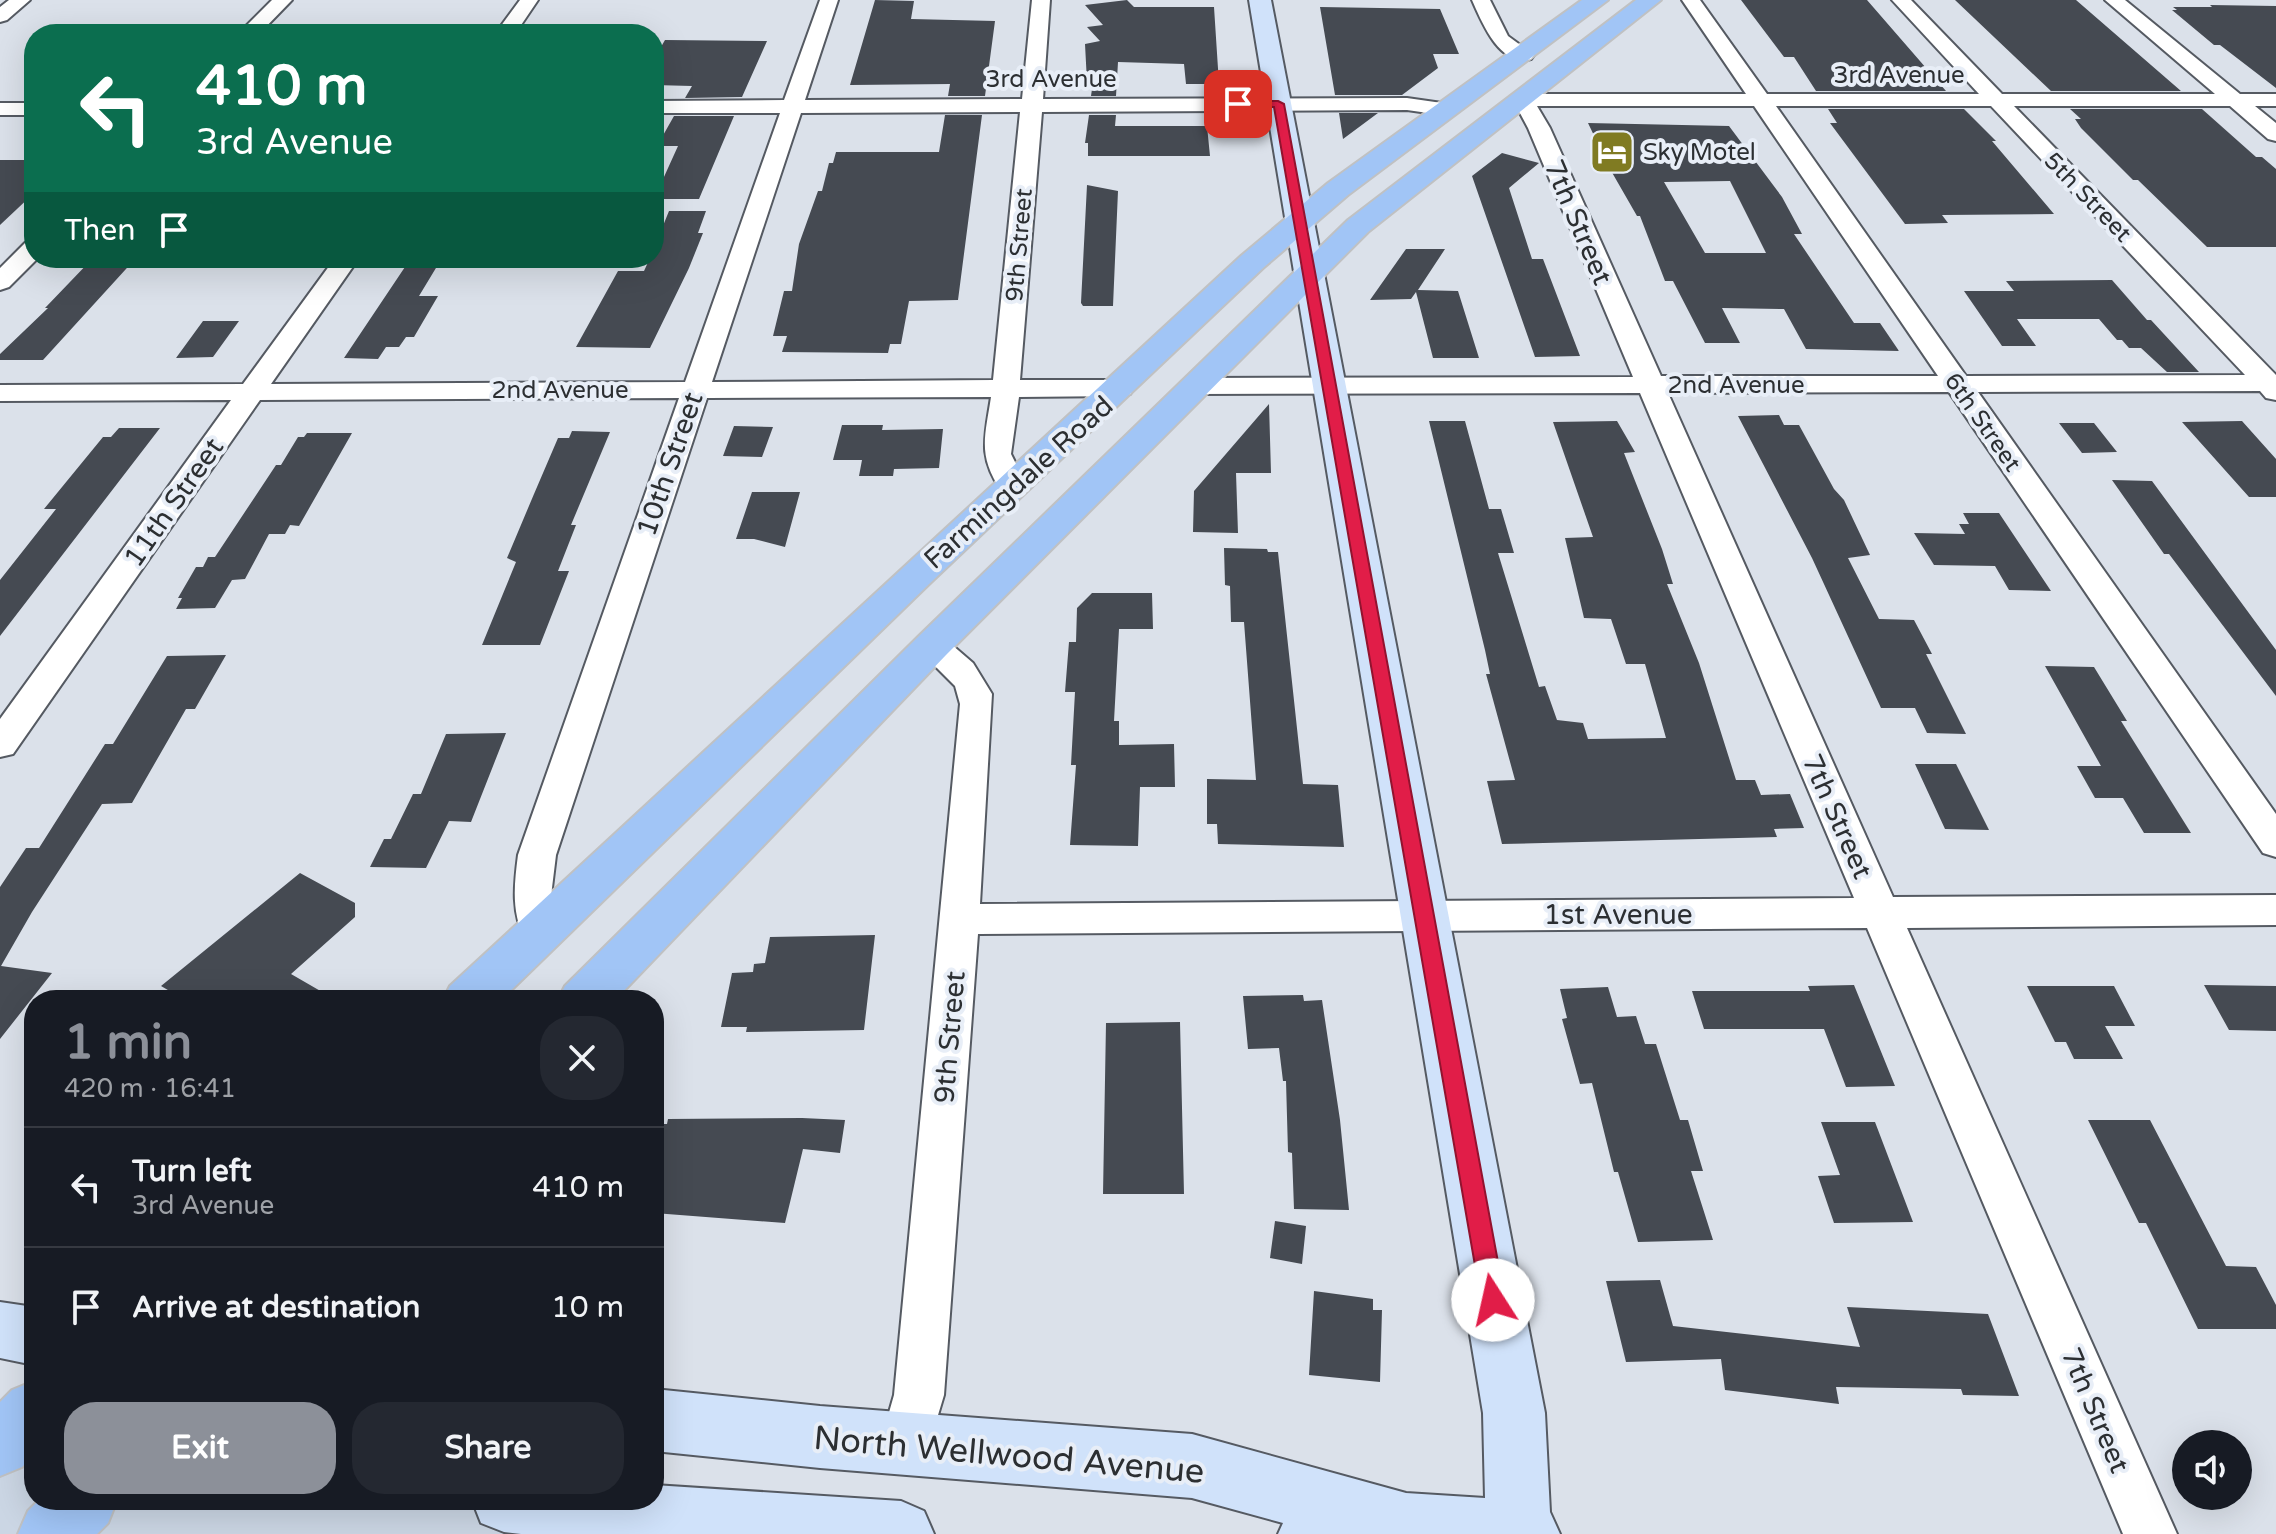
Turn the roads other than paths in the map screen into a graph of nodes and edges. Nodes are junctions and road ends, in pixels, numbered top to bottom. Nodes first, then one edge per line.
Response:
1 (21, 0) edge
2 (283, 0) edge
3 (529, 0) edge
4 (829, 0) edge
5 (1041, 0) edge
6 (1260, 0) edge
7 (1481, 0) edge
8 (1597, 0) edge
9 (1650, 0) edge
10 (1691, 0) edge
11 (1901, 0) edge
12 (2114, 0) edge
13 (0, 16) edge
14 (258, 24) edge
15 (512, 24) edge
16 (1524, 55) junction
17 (1523, 100) junction
18 (2235, 100) junction
19 (2276, 100) edge
20 (1996, 101) junction
21 (1760, 102) junction
22 (1278, 104) junction
23 (1032, 105) junction
24 (793, 106) junction
25 (664, 107) edge
26 (0, 109) edge
27 (24, 109) edge
28 (1449, 110) junction
29 (2276, 134) edge
30 (1300, 222) junction
31 (24, 258) edge
32 (340, 268) edge
33 (1309, 274) junction
34 (0, 282) edge
35 (1956, 384) junction
36 (1196, 386) junction
37 (1648, 386) junction
38 (2273, 386) edge
39 (1006, 388) junction
40 (1120, 388) junction
41 (1331, 388) junction
42 (693, 390) junction
43 (252, 391) junction
44 (0, 393) edge
45 (1012, 486) junction
46 (932, 646) junction
47 (0, 745) edge
48 (2276, 843) edge
49 (2276, 910) edge
50 (1881, 912) junction
51 (1426, 915) junction
52 (959, 919) junction
53 (540, 931) junction
54 (478, 990) edge
55 (593, 990) edge
56 (0, 1330) edge
57 (24, 1334) edge
58 (664, 1421) edge
59 (906, 1444) junction
60 (75, 1510) edge
61 (593, 1510) edge
62 (1406, 1530) edge
63 (1519, 1533) edge
64 (51, 1534) edge
65 (901, 1534) edge
66 (1311, 1534) edge
67 (1527, 1534) edge
68 (2150, 1534) edge

1 - 13 street
2 - 14 street
3 - 15 street
4 - 24 street, 10th Street
5 - 23 street, 9th Street
6 - 22 street
7 - 16 street
8 - 16 main road, Farmingdale Road
9 - 17 main road, Farmingdale Road
10 - 21 street, 6th Street
11 - 20 street, 5th Street
12 - 18 street
16 - 28 main road, Farmingdale Road
17 - 21 street, 3rd Avenue
17 - 33 main road, Farmingdale Road
17 - 37 street, 7th Street
18 - 19 street, 3rd Avenue
18 - 20 street, 3rd Avenue
18 - 29 street
20 - 21 street, 3rd Avenue
20 - 38 street, 5th Street
21 - 35 street, 6th Street
22 - 23 street, 3rd Avenue
22 - 28 street, 3rd Avenue
22 - 30 street
23 - 24 street, 3rd Avenue
23 - 39 street, 9th Street
24 - 25 street, 3rd Avenue
24 - 42 street, 10th Street
26 - 27 street
28 - 30 main road, Farmingdale Road
30 - 33 street
30 - 40 main road, Farmingdale Road
31 - 34 street
32 - 43 street, 11th Street
33 - 36 main road, Farmingdale Road
33 - 41 street
35 - 37 street, 2nd Avenue
35 - 38 street, 2nd Avenue
35 - 48 street, 6th Street
36 - 41 street, 2nd Avenue
36 - 46 main road, Farmingdale Road
37 - 41 street, 2nd Avenue
37 - 50 street, 7th Street
39 - 40 street, 2nd Avenue
39 - 42 street, 2nd Avenue
39 - 45 street, 9th Street
40 - 45 main road, Farmingdale Road
41 - 51 street
42 - 43 street, 2nd Avenue
42 - 53 street, 10th Street
43 - 44 street, 2nd Avenue
43 - 47 street, 11th Street
45 - 53 main road, Farmingdale Road
46 - 52 street, 9th Street
46 - 55 main road, Farmingdale Road
49 - 50 street, 1st Avenue
50 - 51 street, 1st Avenue
50 - 68 street, 7th Street
51 - 52 street, 1st Avenue
51 - 63 street
52 - 59 street, 9th Street
53 - 54 main road, Farmingdale Road
56 - 57 street
58 - 59 street, North Wellwood Avenue
59 - 62 street, North Wellwood Avenue
60 - 64 main road
61 - 65 street
62 - 63 street, North Wellwood Avenue
62 - 66 street, North Wellwood Avenue
63 - 67 street, North Wellwood Avenue

